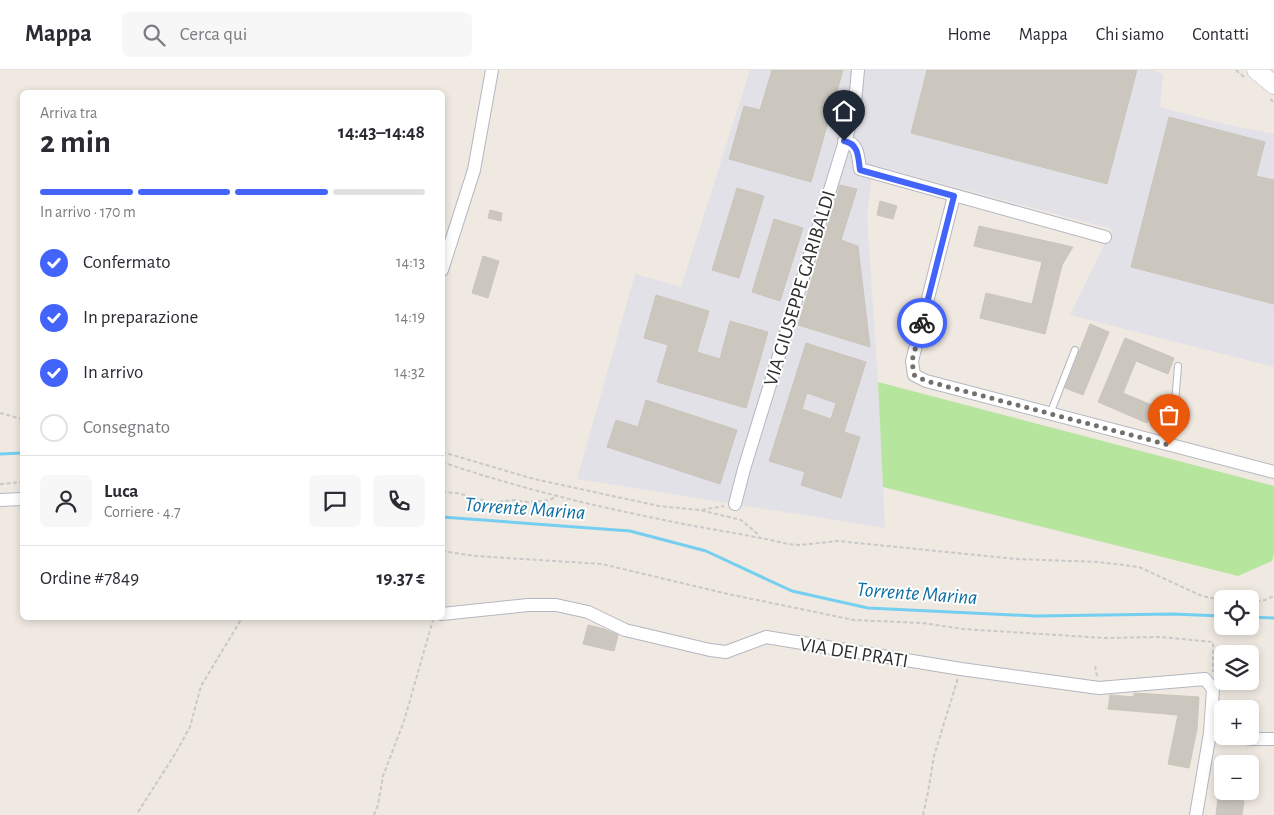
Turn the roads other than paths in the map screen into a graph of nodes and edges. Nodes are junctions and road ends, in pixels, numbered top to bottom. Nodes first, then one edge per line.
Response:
1 (492, 70) edge
2 (858, 70) edge
3 (1256, 70) edge
4 (1274, 85) edge
5 (844, 141) junction
6 (954, 196) junction
7 (1105, 236) dead end
8 (445, 261) edge
9 (1076, 350) dead end
10 (1178, 366) dead end
11 (1050, 414) junction
12 (1169, 445) junction
13 (1274, 472) edge
14 (20, 499) edge
15 (0, 500) edge
16 (735, 504) road end
17 (445, 614) edge
18 (1214, 704) edge
19 (1259, 739) edge
20 (1274, 739) edge
21 (1214, 742) edge
22 (1196, 815) edge

1 - 8 street
2 - 5 street, VIA GIUSEPPE GARIBALDI
3 - 4 main road
5 - 6 street
5 - 16 street, VIA GIUSEPPE GARIBALDI
6 - 7 street
6 - 11 street
9 - 11 lane
10 - 12 lane
11 - 12 street
12 - 13 street
14 - 15 street
17 - 18 street, VIA DEI PRATI
19 - 20 street
21 - 22 street

